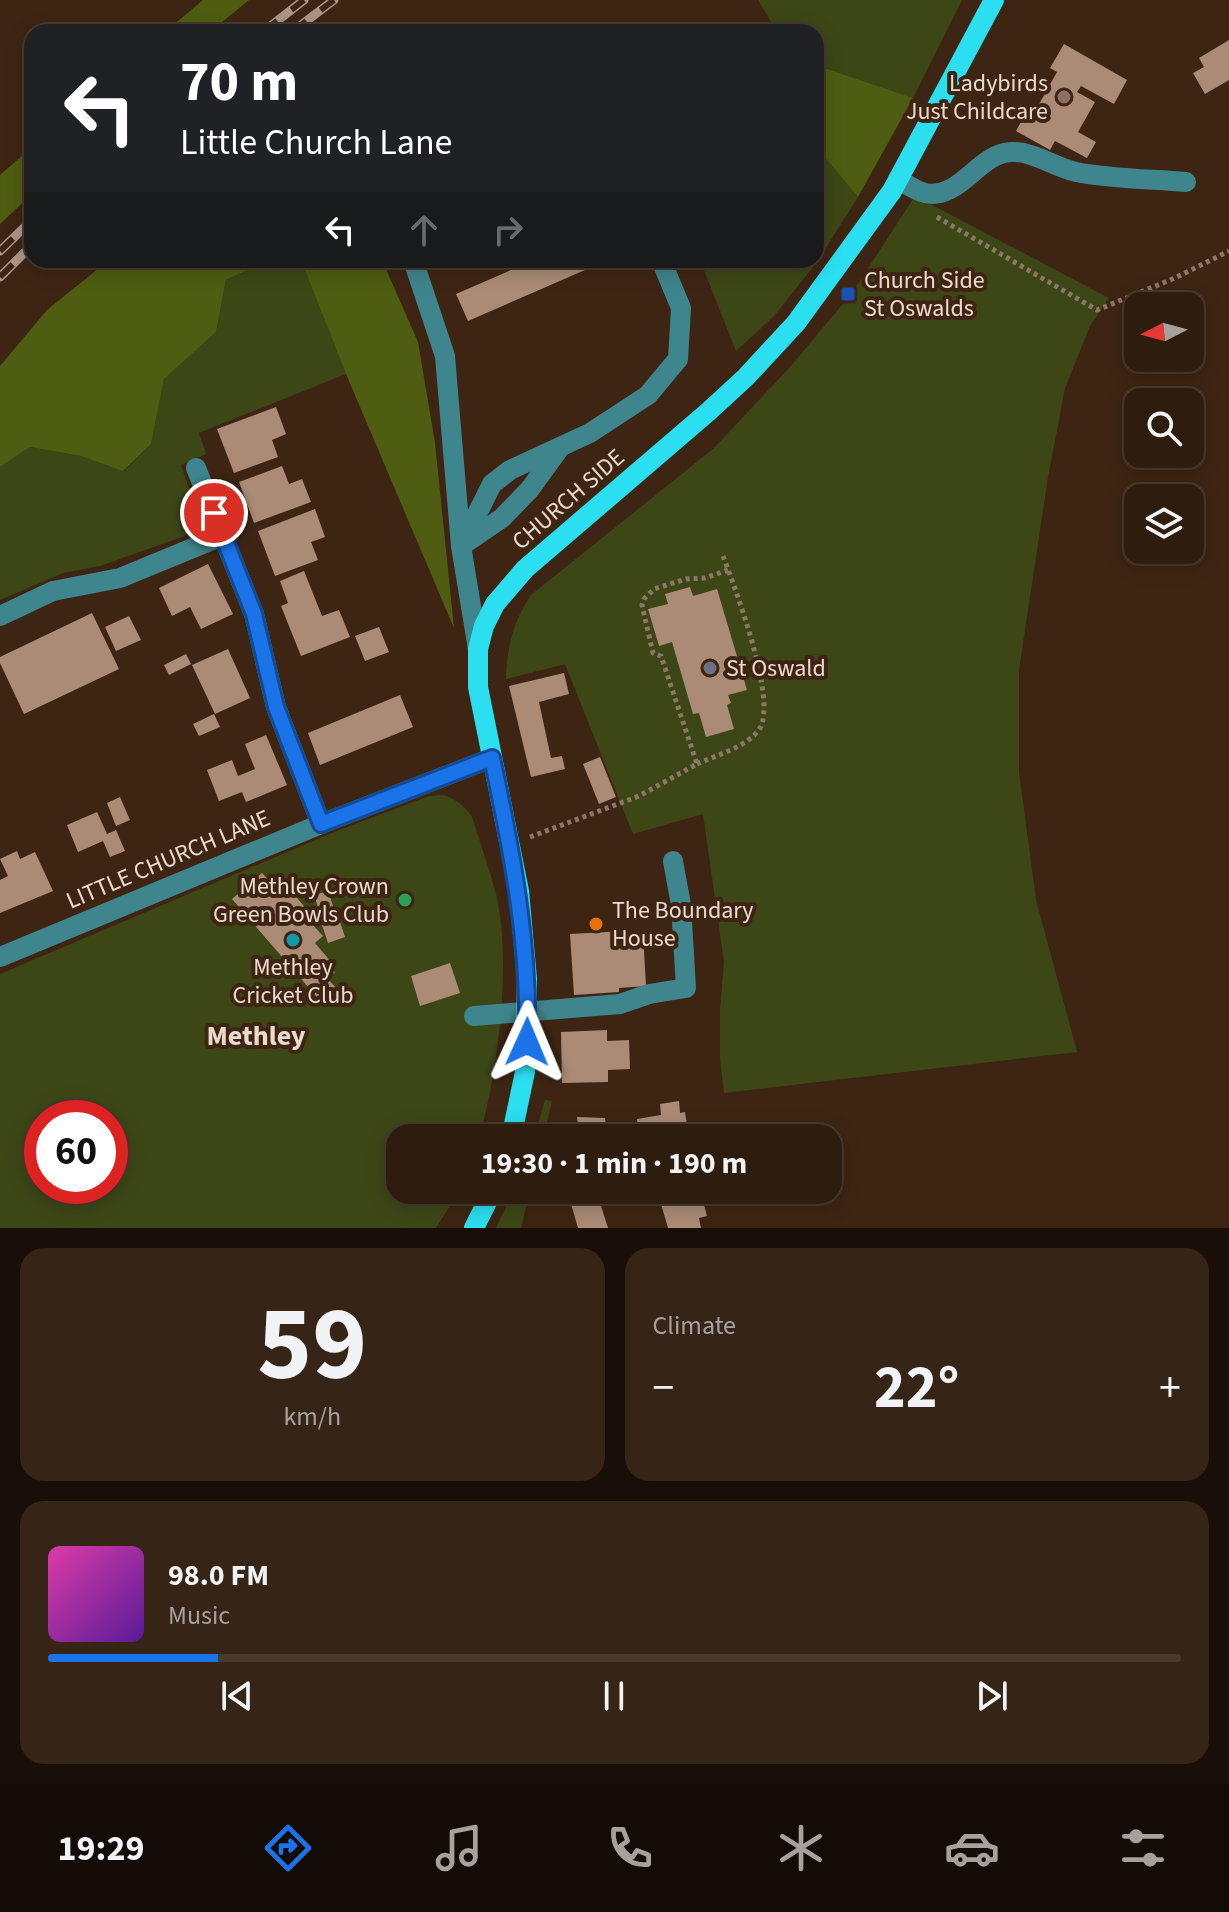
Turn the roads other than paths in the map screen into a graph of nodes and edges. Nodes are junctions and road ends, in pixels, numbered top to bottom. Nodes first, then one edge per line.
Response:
1 (994, 0) edge
2 (898, 179) junction
3 (1186, 182) dead end
4 (416, 268) edge
5 (664, 268) edge
6 (561, 446) junction
7 (196, 468) dead end
8 (222, 536) junction
9 (461, 546) junction
10 (0, 616) edge
11 (478, 649) junction
12 (492, 758) junction
13 (321, 824) junction
14 (673, 861) dead end
15 (0, 957) edge
16 (528, 1012) junction
17 (474, 1016) dead end
18 (514, 1124) edge
19 (486, 1204) edge
20 (474, 1228) edge

1 - 2 main road, CHURCH SIDE
2 - 3 street
2 - 11 main road, CHURCH SIDE
4 - 9 street
5 - 6 street
6 - 9 street
6 - 9 street
7 - 8 street
8 - 10 street
8 - 13 street
9 - 11 street
11 - 12 main road, CHURCH SIDE
12 - 13 street, LITTLE CHURCH LANE
12 - 16 main road, CHURCH SIDE
13 - 15 street, LITTLE CHURCH LANE
14 - 16 street
16 - 17 street
16 - 18 main road, CHURCH SIDE
19 - 20 main road

